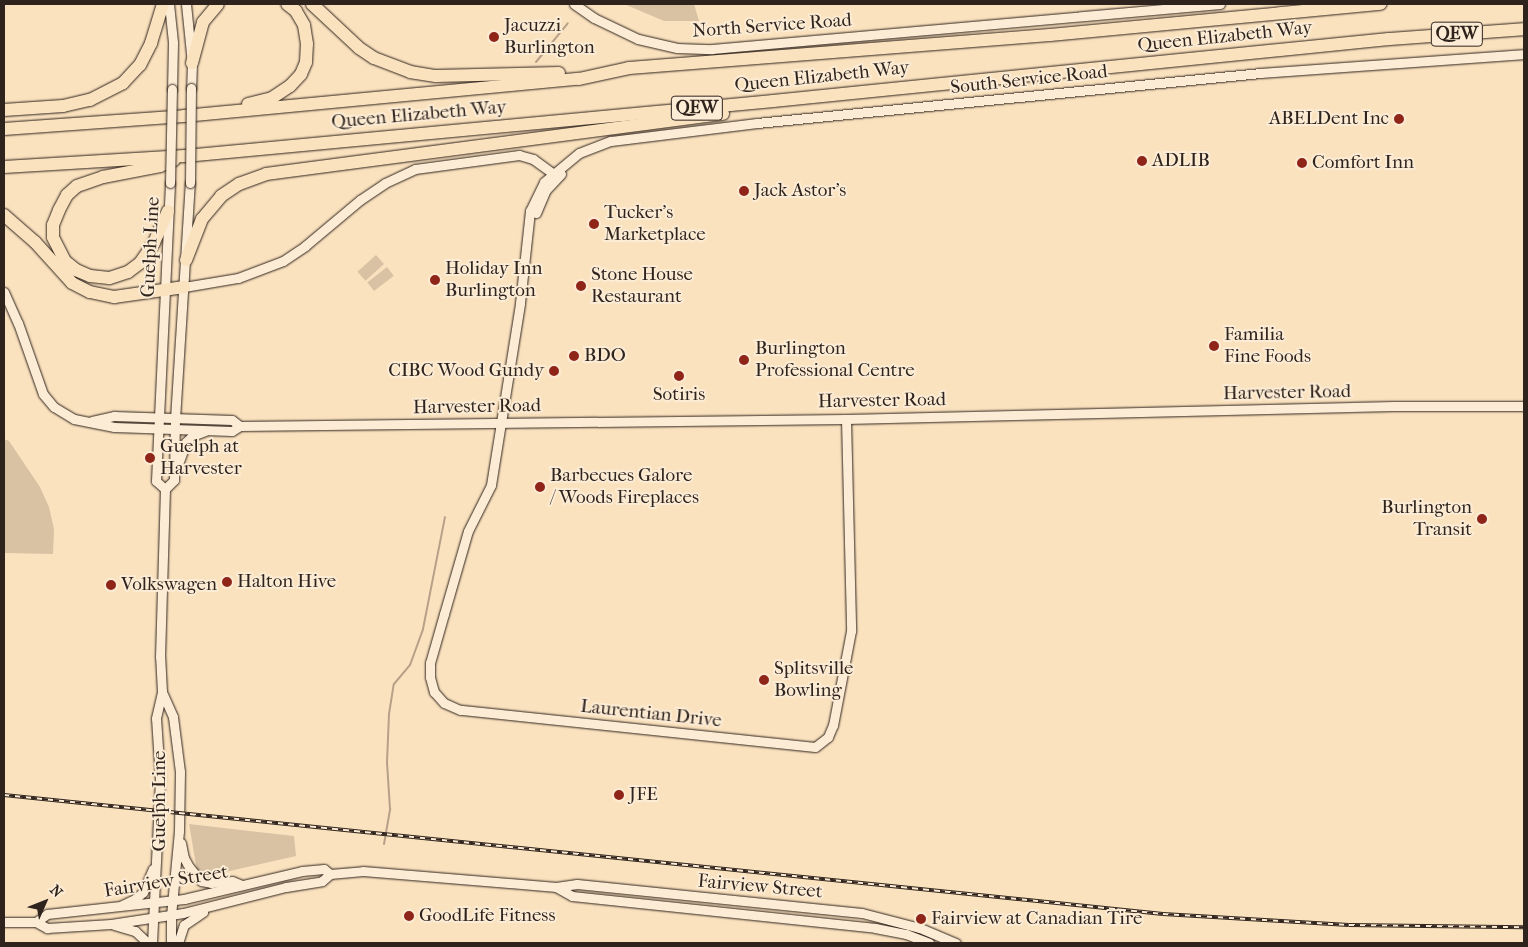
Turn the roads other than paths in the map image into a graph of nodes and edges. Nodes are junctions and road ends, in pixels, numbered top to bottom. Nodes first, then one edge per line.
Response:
1 (163, 4) edge
2 (169, 4) edge
3 (186, 4) edge
4 (218, 4) edge
5 (287, 4) edge
6 (312, 4) edge
7 (574, 4) edge
8 (1220, 4) edge
9 (1381, 4) edge
10 (1524, 29) edge
11 (1524, 54) edge
12 (192, 64) junction
13 (629, 68) junction
14 (772, 101) junction
15 (4, 110) edge
16 (184, 116) junction
17 (4, 129) edge
18 (185, 156) junction
19 (4, 167) edge
20 (555, 175) junction
21 (168, 211) junction
22 (4, 215) edge
23 (186, 260) junction
24 (184, 287) junction
25 (166, 290) junction
26 (4, 292) edge
27 (1524, 406) edge
28 (160, 418) junction
29 (846, 419) junction
30 (90, 421) junction
31 (175, 423) junction
32 (502, 423) junction
33 (240, 426) junction
34 (159, 428) junction
35 (213, 430) junction
36 (174, 480) junction
37 (165, 488) junction
38 (162, 692) junction
39 (179, 831) junction
40 (156, 864) junction
41 (330, 874) junction
42 (243, 885) junction
43 (556, 887) junction
44 (172, 901) junction
45 (154, 904) junction
46 (210, 906) junction
47 (114, 908) junction
48 (171, 915) junction
49 (153, 918) junction
50 (4, 922) edge
51 (36, 922) junction
52 (111, 924) junction
53 (148, 943) edge
54 (152, 943) edge
55 (171, 943) edge
56 (178, 943) edge
57 (930, 943) edge
58 (956, 943) edge

1 - 15 highway
2 - 21 main road, Guelph Line, bridge
3 - 12 main road, Guelph Line
4 - 12 highway
5 - 16 highway
6 - 13 highway
7 - 8 main road, North Service Road
9 - 13 highway, Queen Elizabeth Way / QEW
10 - 14 highway, Queen Elizabeth Way / QEW
11 - 20 main road, South Service Road
12 - 23 main road, Guelph Line, bridge
13 - 16 highway, Queen Elizabeth Way / QEW
14 - 18 highway, Queen Elizabeth Way / QEW
14 - 23 highway
16 - 17 highway, Queen Elizabeth Way / QEW
18 - 19 highway, Queen Elizabeth Way / QEW
18 - 21 highway
20 - 24 main road
20 - 32 main road, South Service Road
21 - 25 main road, Guelph Line
22 - 25 highway
23 - 24 main road, Guelph Line
24 - 25 highway
24 - 31 main road, Guelph Line
25 - 28 main road, Guelph Line
26 - 30 main road, Harvester Road
27 - 29 main road, Harvester Road
28 - 30 main road, Harvester Road
28 - 31 main road, Harvester Road
28 - 34 main road, Guelph Line
29 - 32 main road, Harvester Road
29 - 32 main road, Laurentian Drive
30 - 34 main road, Harvester Road
31 - 33 main road, Harvester Road
31 - 34 main road, Harvester Road
31 - 35 main road, Harvester Road
31 - 36 main road, Guelph Line
32 - 33 main road, Harvester Road
33 - 35 main road, Harvester Road
34 - 37 main road, Guelph Line
35 - 36 main road
36 - 37 main road
37 - 38 main road, Guelph Line
38 - 39 main road, Guelph Line
38 - 40 main road, Guelph Line
39 - 42 main road
39 - 44 main road, Guelph Line
40 - 45 main road, Guelph Line
40 - 47 main road
41 - 42 main road, Fairview Street
41 - 43 main road, Fairview Street
41 - 46 main road, Fairview Street
42 - 44 main road, Fairview Street
43 - 57 main road, Fairview Street
43 - 58 main road, Fairview Street
44 - 45 main road, Fairview Street
44 - 48 main road, Guelph Line
45 - 47 main road, Fairview Street
45 - 49 main road, Guelph Line
46 - 48 main road, Fairview Street
46 - 56 main road
47 - 51 main road, Fairview Street
48 - 49 main road, Fairview Street
48 - 55 main road, Guelph Line
49 - 52 main road, Fairview Street
49 - 54 main road, Guelph Line
50 - 51 main road, Fairview Street
51 - 52 main road, Fairview Street
52 - 53 main road

